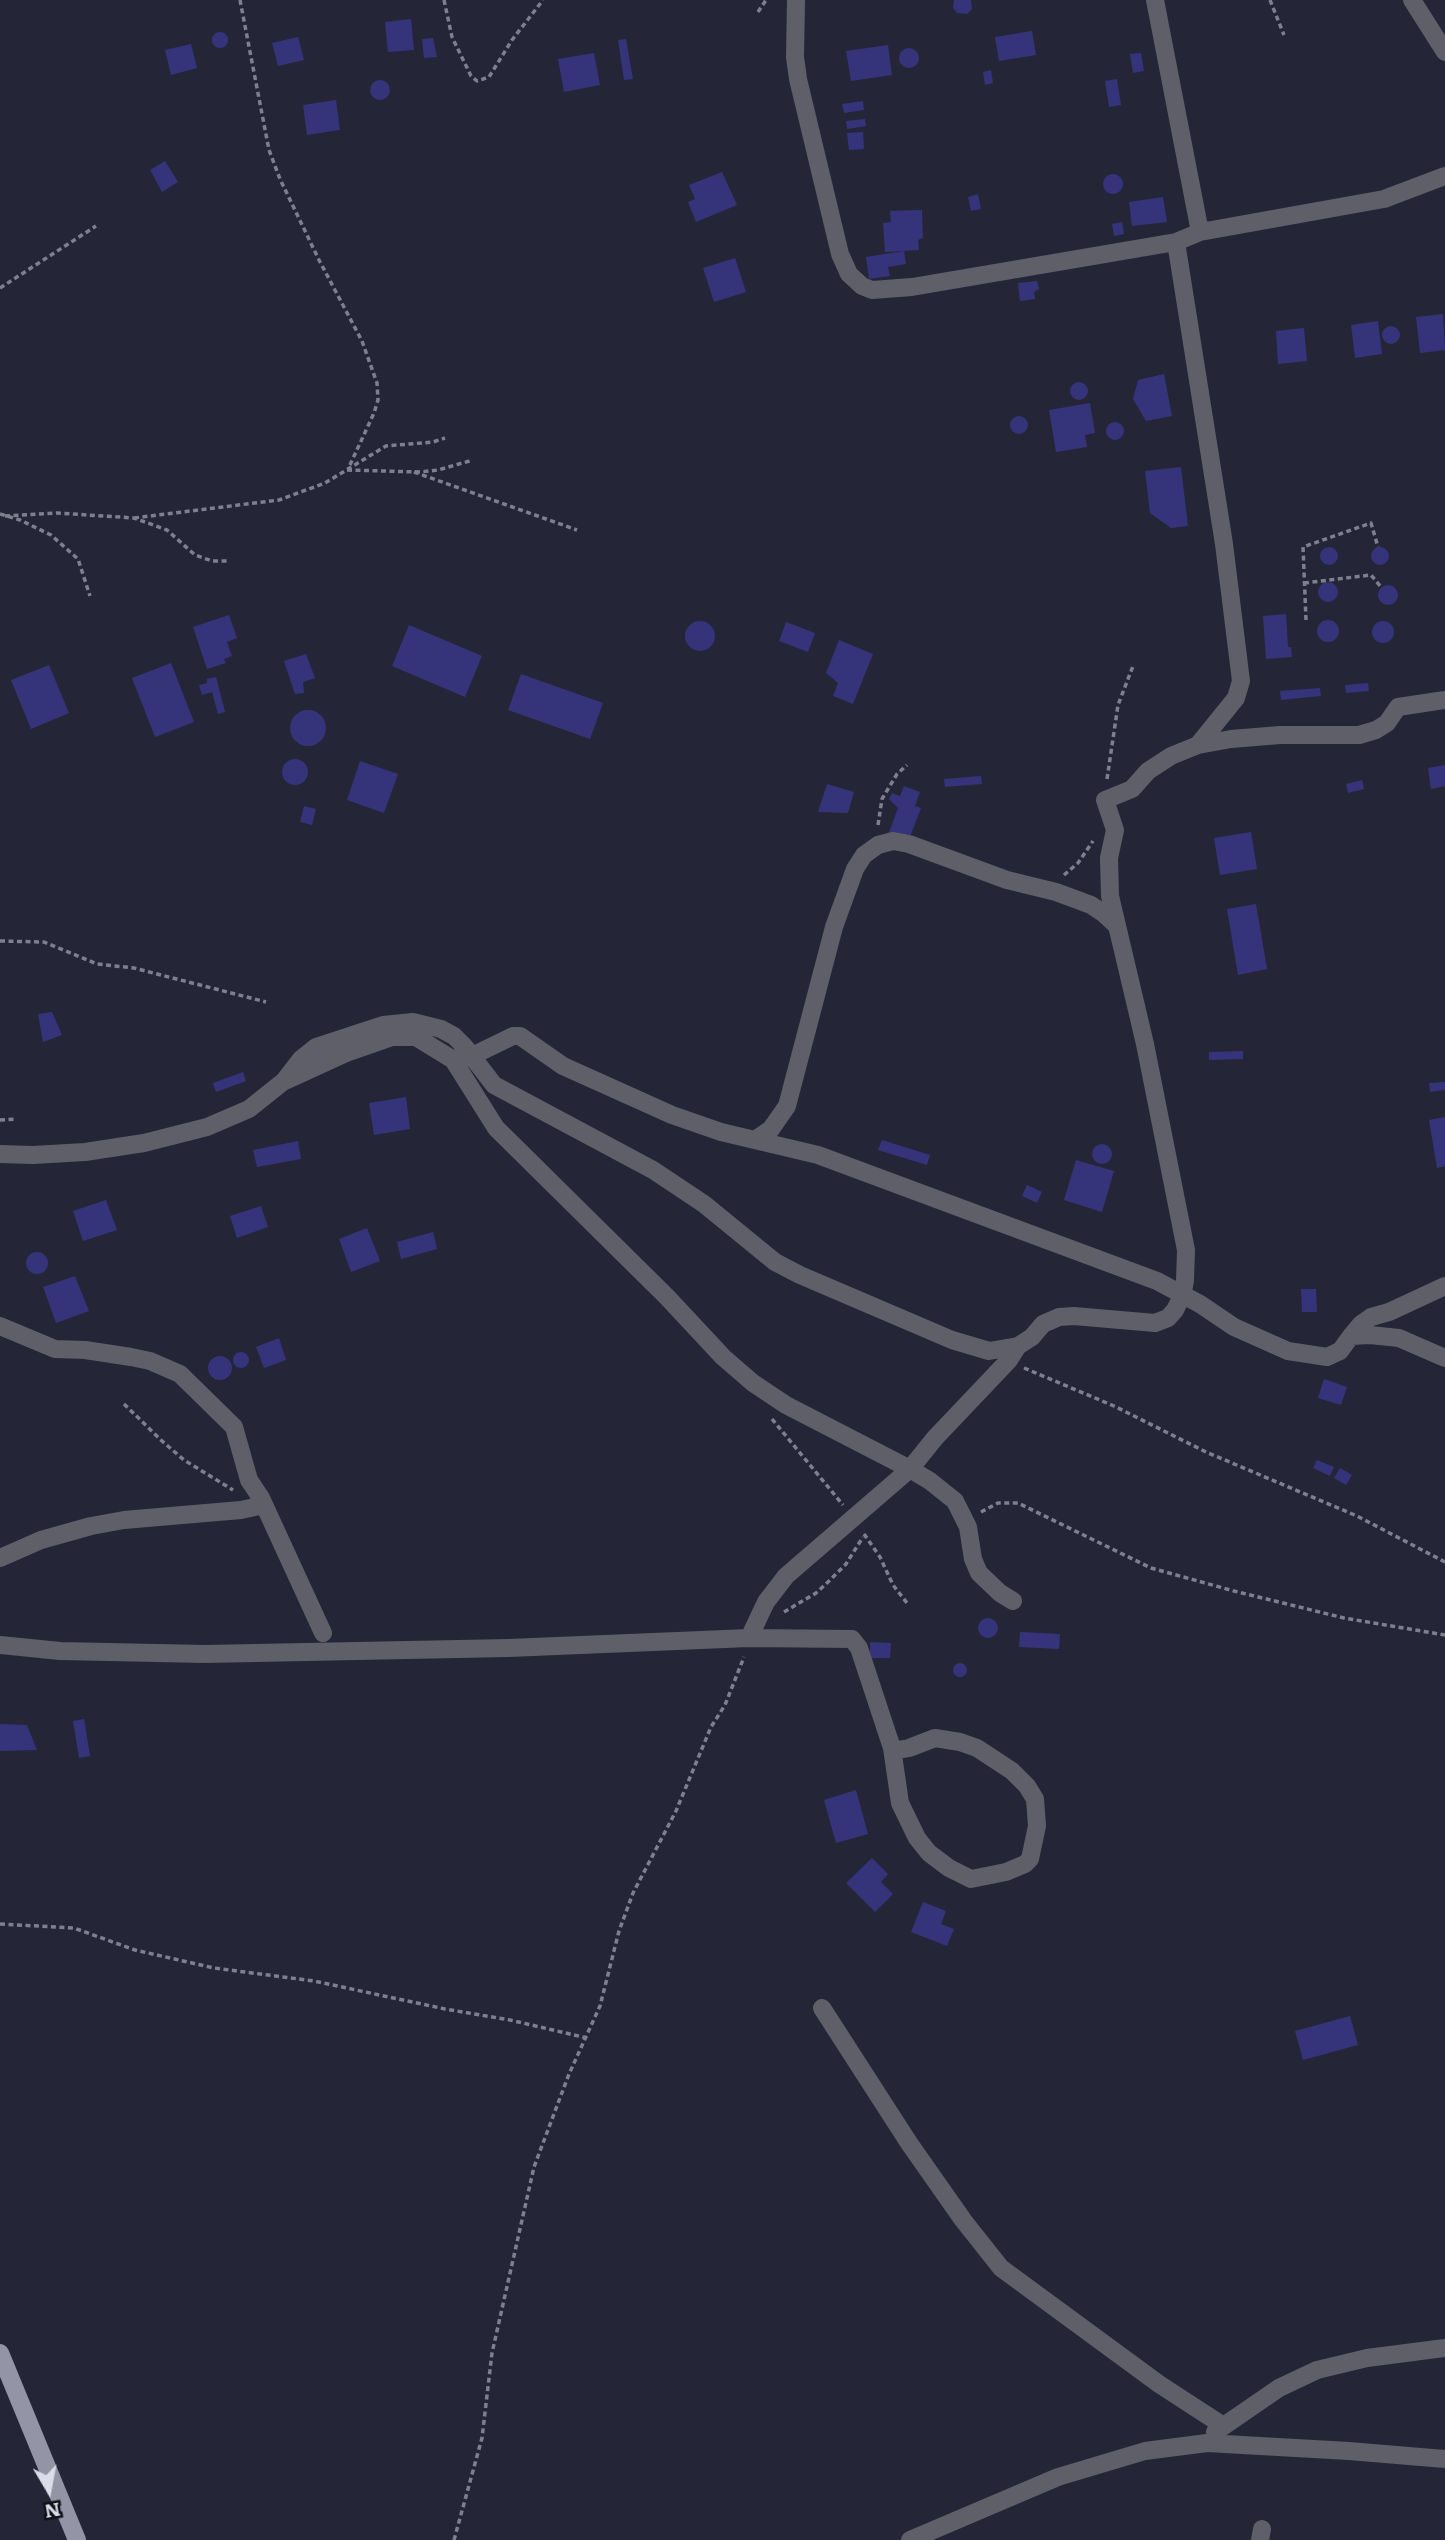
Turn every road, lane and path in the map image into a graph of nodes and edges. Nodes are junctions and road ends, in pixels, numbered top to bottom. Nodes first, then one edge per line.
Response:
1 (240, 0) edge
2 (444, 0) edge
3 (543, 0) edge
4 (766, 0) edge
5 (796, 0) edge
6 (1155, 0) edge
7 (1270, 0) edge
8 (1412, 0) edge
9 (758, 12) dead end
10 (1284, 34) dead end
11 (1445, 52) edge
12 (1445, 176) edge
13 (96, 226) dead end
14 (1200, 232) junction
15 (1176, 242) junction
16 (0, 288) edge
17 (446, 438) dead end
18 (473, 460) dead end
19 (347, 469) junction
20 (414, 472) junction
21 (2, 515) edge
22 (134, 518) junction
23 (577, 530) dead end
24 (1378, 547) dead end
25 (227, 561) dead end
26 (1304, 583) junction
27 (1381, 587) dead end
28 (90, 596) dead end
29 (1306, 620) dead end
30 (1133, 666) dead end
31 (1445, 700) edge
32 (1198, 745) junction
33 (906, 765) dead end
34 (1105, 800) junction
35 (1095, 839) dead end
36 (881, 844) junction
37 (1041, 889) junction
38 (1117, 926) junction
39 (0, 941) edge
40 (266, 1002) dead end
41 (472, 1056) junction
42 (452, 1058) junction
43 (284, 1081) junction
44 (494, 1085) junction
45 (16, 1119) dead end
46 (0, 1121) edge
47 (755, 1140) junction
48 (0, 1153) edge
49 (1445, 1286) edge
50 (1181, 1296) junction
51 (1170, 1316) junction
52 (1230, 1325) junction
53 (1, 1326) edge
54 (1351, 1336) junction
55 (1013, 1353) junction
56 (1445, 1358) edge
57 (124, 1404) dead end
58 (768, 1415) dead end
59 (910, 1469) junction
60 (264, 1505) junction
61 (862, 1522) junction
62 (969, 1532) junction
63 (864, 1535) junction
64 (0, 1558) edge
65 (1445, 1562) edge
66 (1013, 1601) dead end
67 (907, 1603) dead end
68 (751, 1632) junction
69 (323, 1633) dead end
70 (1445, 1635) edge
71 (0, 1645) edge
72 (892, 1748) junction
73 (0, 1924) edge
74 (822, 2008) dead end
75 (587, 2038) junction
76 (1445, 2348) edge
77 (0, 2353) edge
78 (1222, 2425) junction
79 (1202, 2444) junction
80 (1445, 2459) edge
81 (77, 2540) edge
82 (454, 2540) edge
83 (910, 2540) edge

1 - 19 path
2 - 3 path
4 - 9 path
5 - 15 street
6 - 14 street
7 - 10 path
8 - 11 street
12 - 14 street
13 - 16 path
14 - 15 street
15 - 32 street
17 - 19 path
18 - 20 path
19 - 20 path
19 - 22 path
20 - 23 path
21 - 22 path
21 - 28 path
22 - 25 path
24 - 26 path
26 - 27 path
26 - 29 path
30 - 34 path
31 - 32 street
32 - 34 street
33 - 36 path
34 - 38 street
35 - 37 path
36 - 37 street
36 - 47 street
37 - 38 street
38 - 50 street
39 - 40 path
41 - 43 street
41 - 44 street
41 - 47 street
42 - 43 street
42 - 44 street
42 - 59 street
43 - 48 street
44 - 55 street
45 - 46 path
47 - 50 street
49 - 54 street
50 - 51 street
50 - 52 street
51 - 52 street
51 - 55 street
52 - 54 street
53 - 60 street
54 - 56 street
55 - 59 street
55 - 65 path
57 - 60 path
58 - 61 path
59 - 61 street
59 - 62 street
60 - 64 street
60 - 69 street
61 - 63 path
61 - 63 path
61 - 68 street
62 - 66 street
62 - 70 path
63 - 67 path
63 - 68 path
68 - 71 street
68 - 72 street
68 - 75 path
72 - 72 street
73 - 75 path
74 - 78 street
75 - 82 path
76 - 78 street
77 - 81 main road
78 - 79 street
79 - 80 street
79 - 83 street

